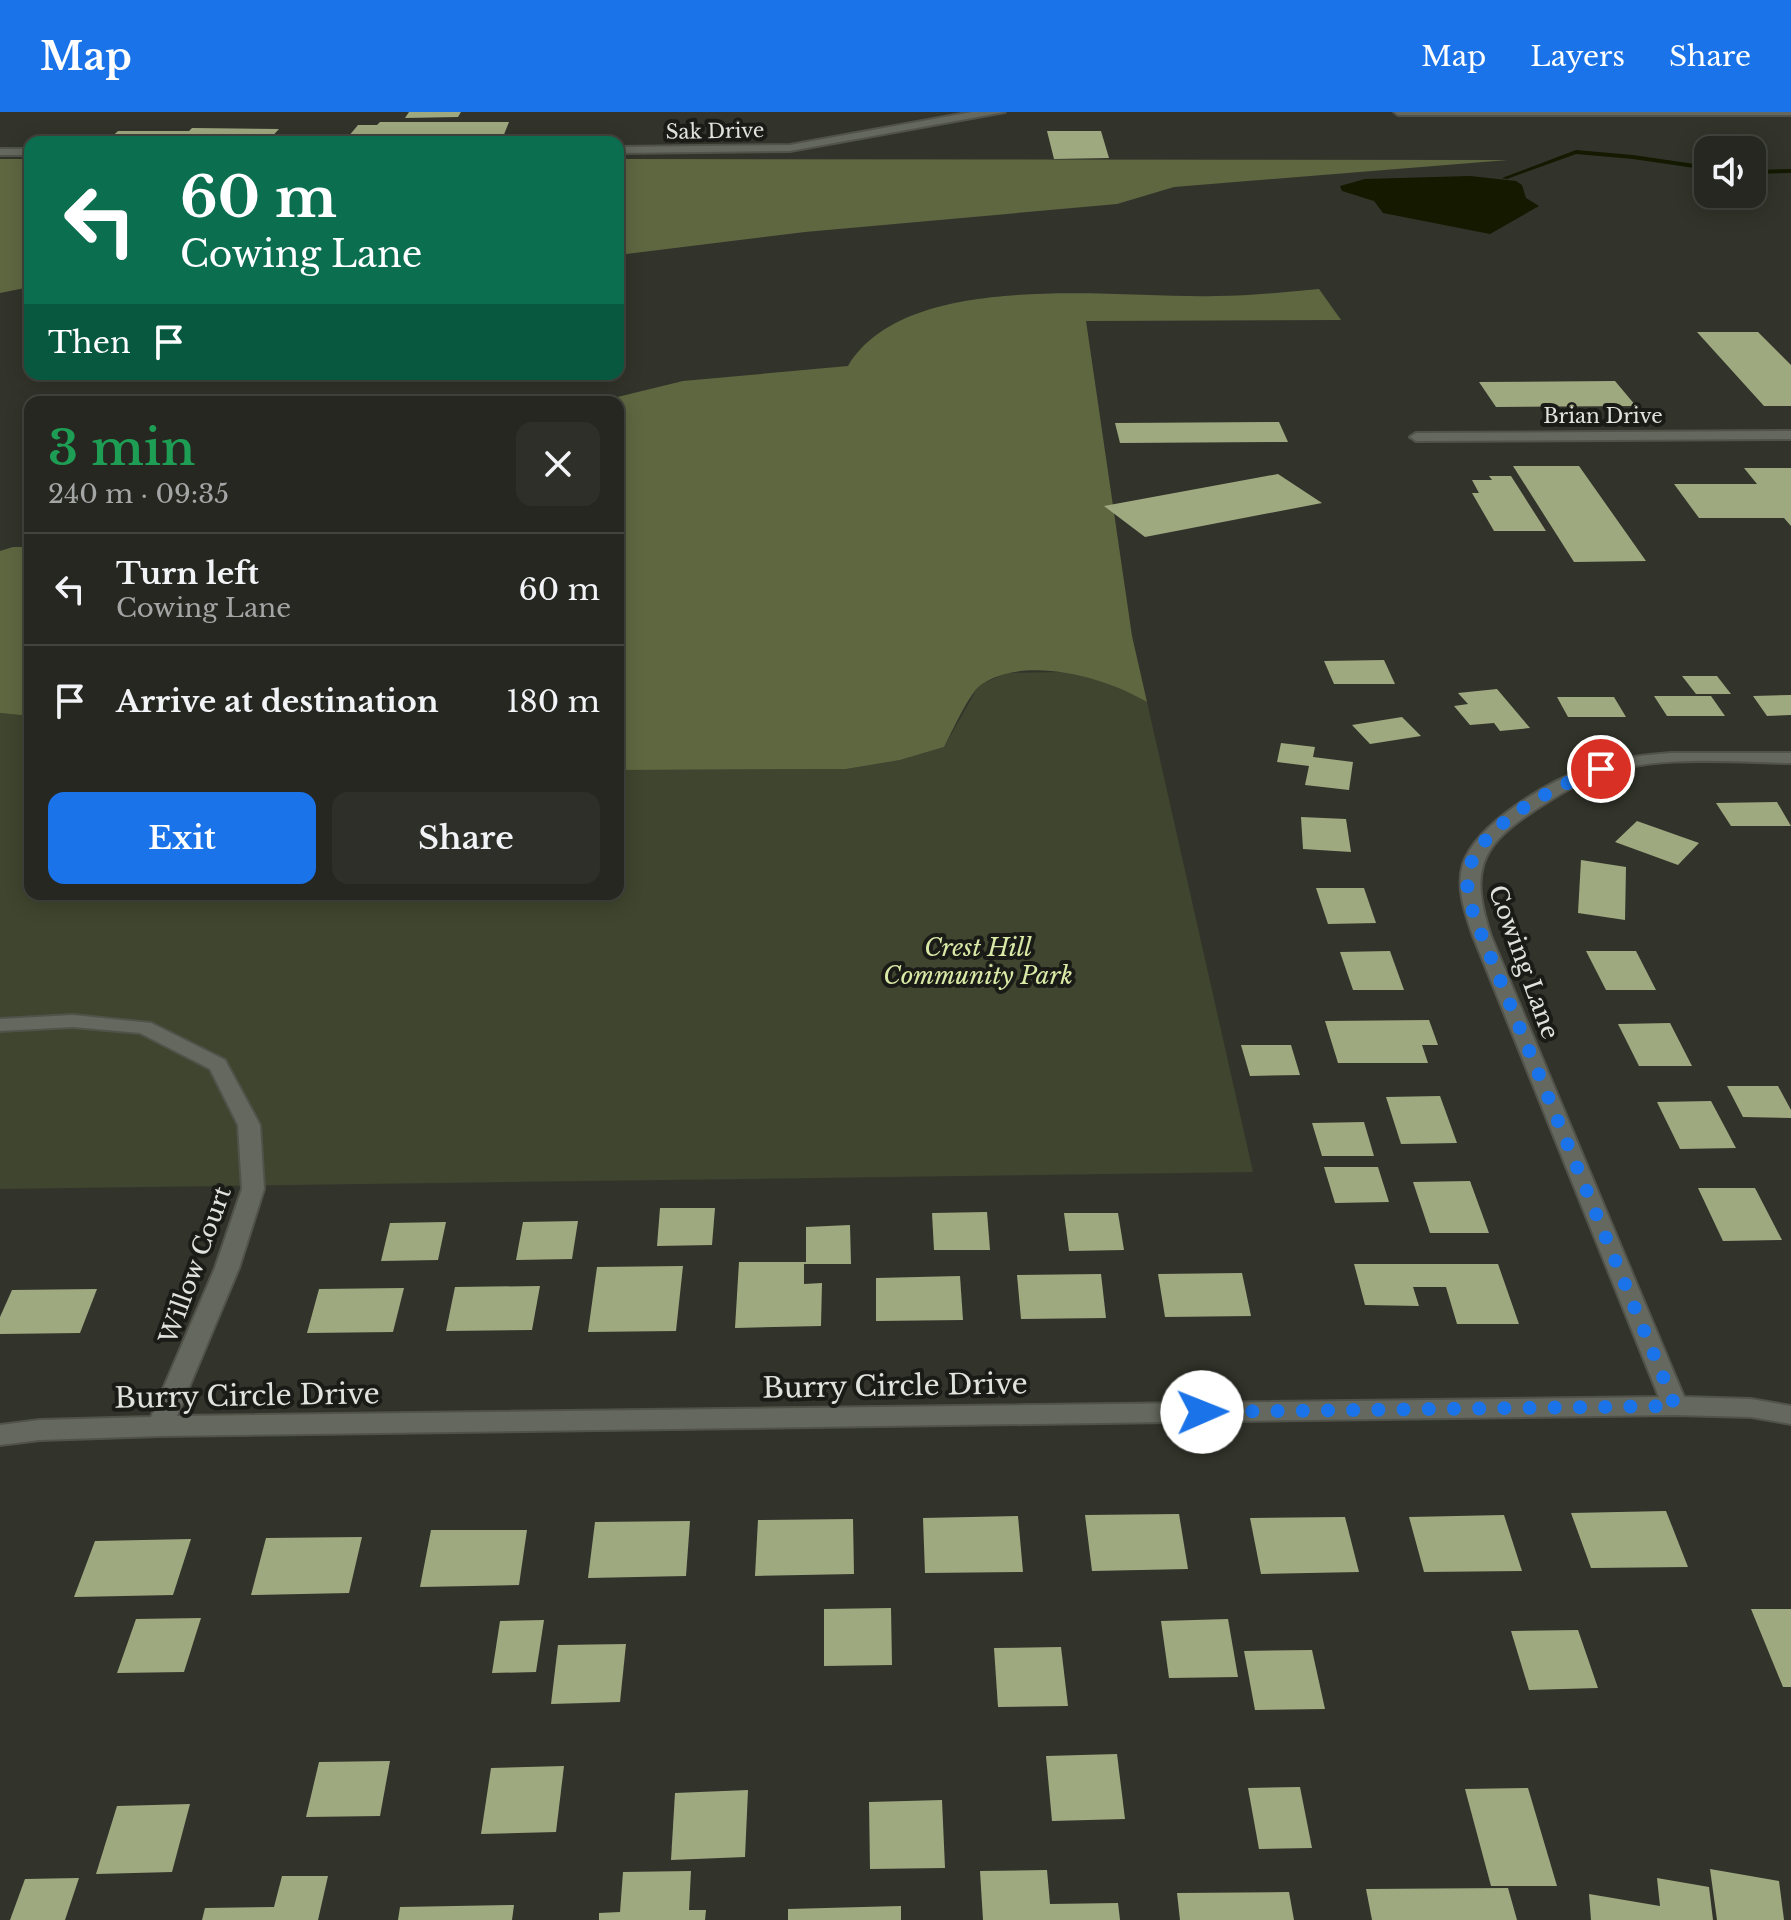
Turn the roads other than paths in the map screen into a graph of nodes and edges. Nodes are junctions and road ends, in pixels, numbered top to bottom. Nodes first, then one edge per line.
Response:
1 (1001, 112) edge
2 (1398, 112) edge
3 (1791, 112) edge
4 (624, 150) edge
5 (0, 152) edge
6 (24, 152) edge
7 (1791, 435) edge
8 (1416, 437) dead end
9 (1791, 758) edge
10 (0, 1025) edge
11 (1675, 1406) junction
12 (1791, 1415) edge
13 (160, 1426) junction
14 (0, 1435) edge

1 - 4 street, Sak Drive
2 - 3 street
5 - 6 street
7 - 8 street, Brian Drive
9 - 11 street, Cowing Lane
10 - 13 street, Willow Court
11 - 12 street, Burry Circle Drive
11 - 13 street, Burry Circle Drive
13 - 14 street, Burry Circle Drive

